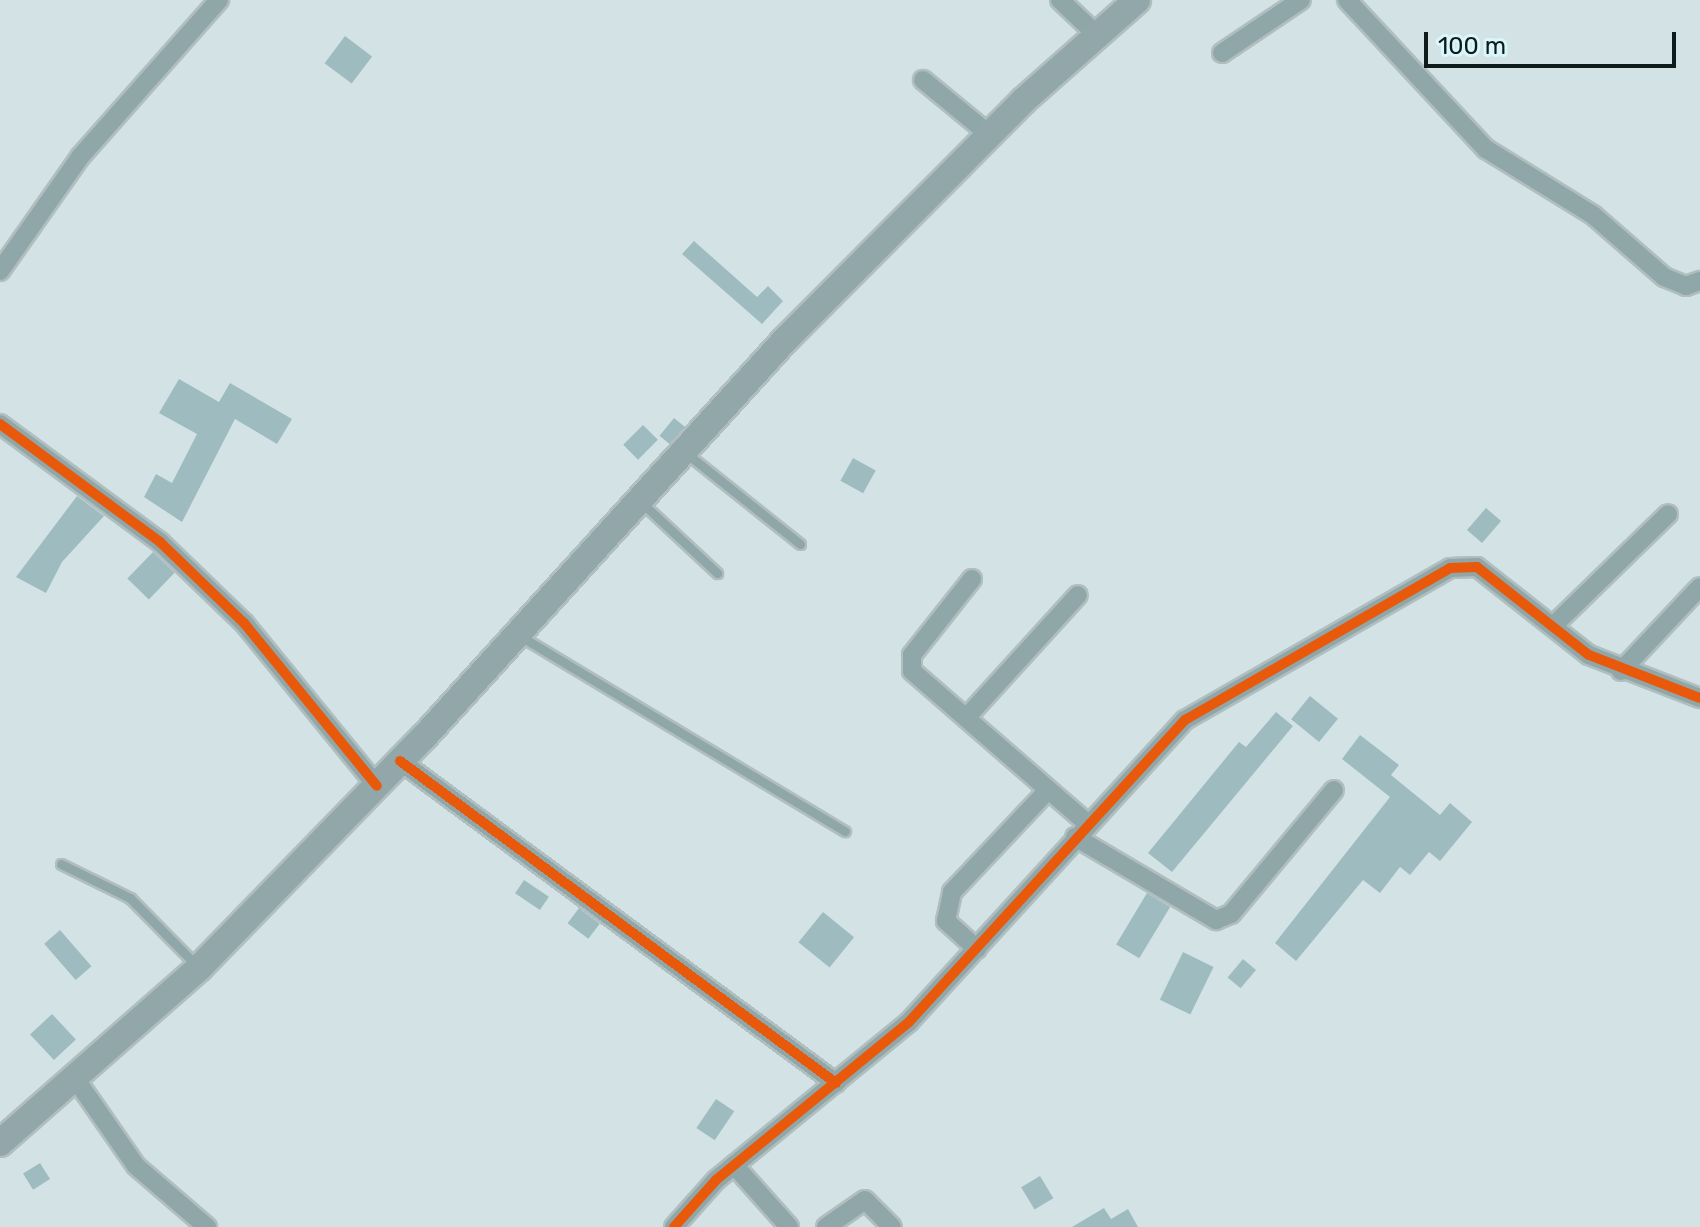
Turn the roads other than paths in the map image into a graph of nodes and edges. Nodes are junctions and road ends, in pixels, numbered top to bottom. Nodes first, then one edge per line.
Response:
1 (219, 0) edge
2 (1060, 0) edge
3 (1137, 0) edge
4 (1301, 0) edge
5 (1347, 0) edge
6 (1096, 34) junction
7 (1222, 53) dead end
8 (923, 80) dead end
9 (990, 135) junction
10 (0, 271) edge
11 (1700, 281) edge
12 (0, 424) edge
13 (683, 451) junction
14 (640, 501) junction
15 (1668, 514) dead end
16 (800, 544) dead end
17 (717, 573) dead end
18 (972, 579) dead end
19 (1700, 587) edge
20 (1078, 595) dead end
21 (1554, 625) junction
22 (517, 635) junction
23 (1621, 671) junction
24 (1700, 698) edge
25 (966, 718) junction
26 (400, 761) junction
27 (377, 786) junction
28 (1048, 790) junction
29 (1334, 790) dead end
30 (1082, 830) junction
31 (845, 831) dead end
32 (61, 864) dead end
33 (977, 949) junction
34 (199, 968) junction
35 (77, 1081) junction
36 (836, 1083) junction
37 (0, 1143) edge
38 (734, 1165) junction
39 (207, 1227) edge
40 (674, 1227) edge
41 (789, 1227) edge
42 (826, 1227) edge
43 (892, 1227) edge

1 - 10 street
2 - 6 street
3 - 6 main road
4 - 7 street
5 - 11 street
6 - 9 main road
8 - 9 street
9 - 13 main road
12 - 27 street
13 - 14 main road
13 - 16 lane
14 - 17 lane
14 - 22 main road
15 - 21 street
18 - 25 street
19 - 23 street
20 - 25 street
21 - 23 street
21 - 30 street
22 - 26 main road
22 - 31 lane
23 - 24 street
25 - 28 street
26 - 27 main road
26 - 36 street
27 - 34 main road
28 - 30 street
28 - 33 street
29 - 30 street
30 - 33 street
32 - 34 lane
33 - 36 street
34 - 35 main road
35 - 37 main road
35 - 39 street
36 - 38 street
38 - 40 street
38 - 41 street
42 - 43 street

